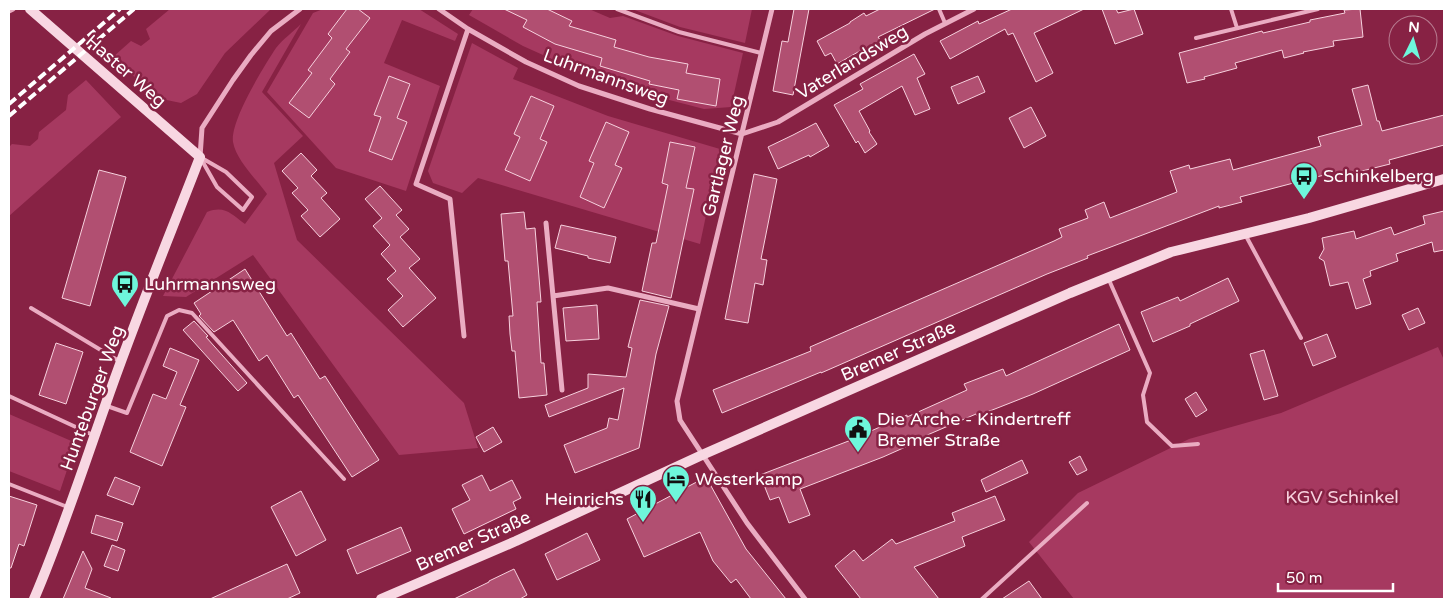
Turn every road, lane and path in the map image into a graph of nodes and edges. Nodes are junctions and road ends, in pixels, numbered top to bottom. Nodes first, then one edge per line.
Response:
1 (13, 9) edge
2 (30, 9) edge
3 (300, 9) edge
4 (439, 9) edge
5 (617, 9) edge
6 (772, 9) edge
7 (939, 9) edge
8 (974, 9) edge
9 (1231, 9) edge
10 (1318, 9) edge
11 (9, 11) edge
12 (945, 23) junction
13 (1237, 28) junction
14 (468, 29) junction
15 (1196, 38) dead end
16 (761, 53) junction
17 (742, 134) junction
18 (200, 157) junction
19 (1444, 179) edge
20 (546, 223) dead end
21 (1245, 234) junction
22 (1108, 278) junction
23 (553, 296) junction
24 (31, 308) dead end
25 (699, 309) junction
26 (464, 336) dead end
27 (1302, 338) dead end
28 (121, 362) junction
29 (562, 390) dead end
30 (9, 396) edge
31 (105, 405) junction
32 (95, 436) junction
33 (1198, 444) dead end
34 (702, 455) junction
35 (344, 479) dead end
36 (9, 484) edge
37 (1087, 503) dead end
38 (70, 508) junction
39 (34, 599) edge
40 (381, 599) edge
41 (806, 599) edge
42 (982, 599) edge

1 - 11 street
2 - 18 main road, Haster Weg
3 - 18 street, Hunteburger Weg
4 - 14 street, Luhrmannsweg
5 - 16 lane
6 - 16 street, Gartlager Weg
7 - 12 lane
8 - 12 street, Vaterlandsweg
9 - 13 lane
10 - 13 lane
12 - 17 street, Vaterlandsweg
13 - 15 lane
14 - 17 street, Luhrmannsweg
14 - 26 street
16 - 17 street, Gartlager Weg
17 - 25 street, Gartlager Weg
18 - 18 lane, Haster Weg
18 - 28 main road, Hunteburger Weg
19 - 21 main road, Bremer Straße
20 - 23 street
21 - 22 main road, Bremer Straße
21 - 27 lane
22 - 33 lane
22 - 34 main road, Bremer Straße
23 - 25 street
23 - 29 street
24 - 28 lane
25 - 34 street, Gartlager Weg
28 - 31 main road, Hunteburger Weg
30 - 32 lane
31 - 32 main road, Hunteburger Weg
31 - 35 lane
32 - 38 main road, Hunteburger Weg
34 - 40 main road, Bremer Straße
34 - 41 street, Gartlager Weg
36 - 38 lane
37 - 42 lane
38 - 39 main road, Hunteburger Weg

